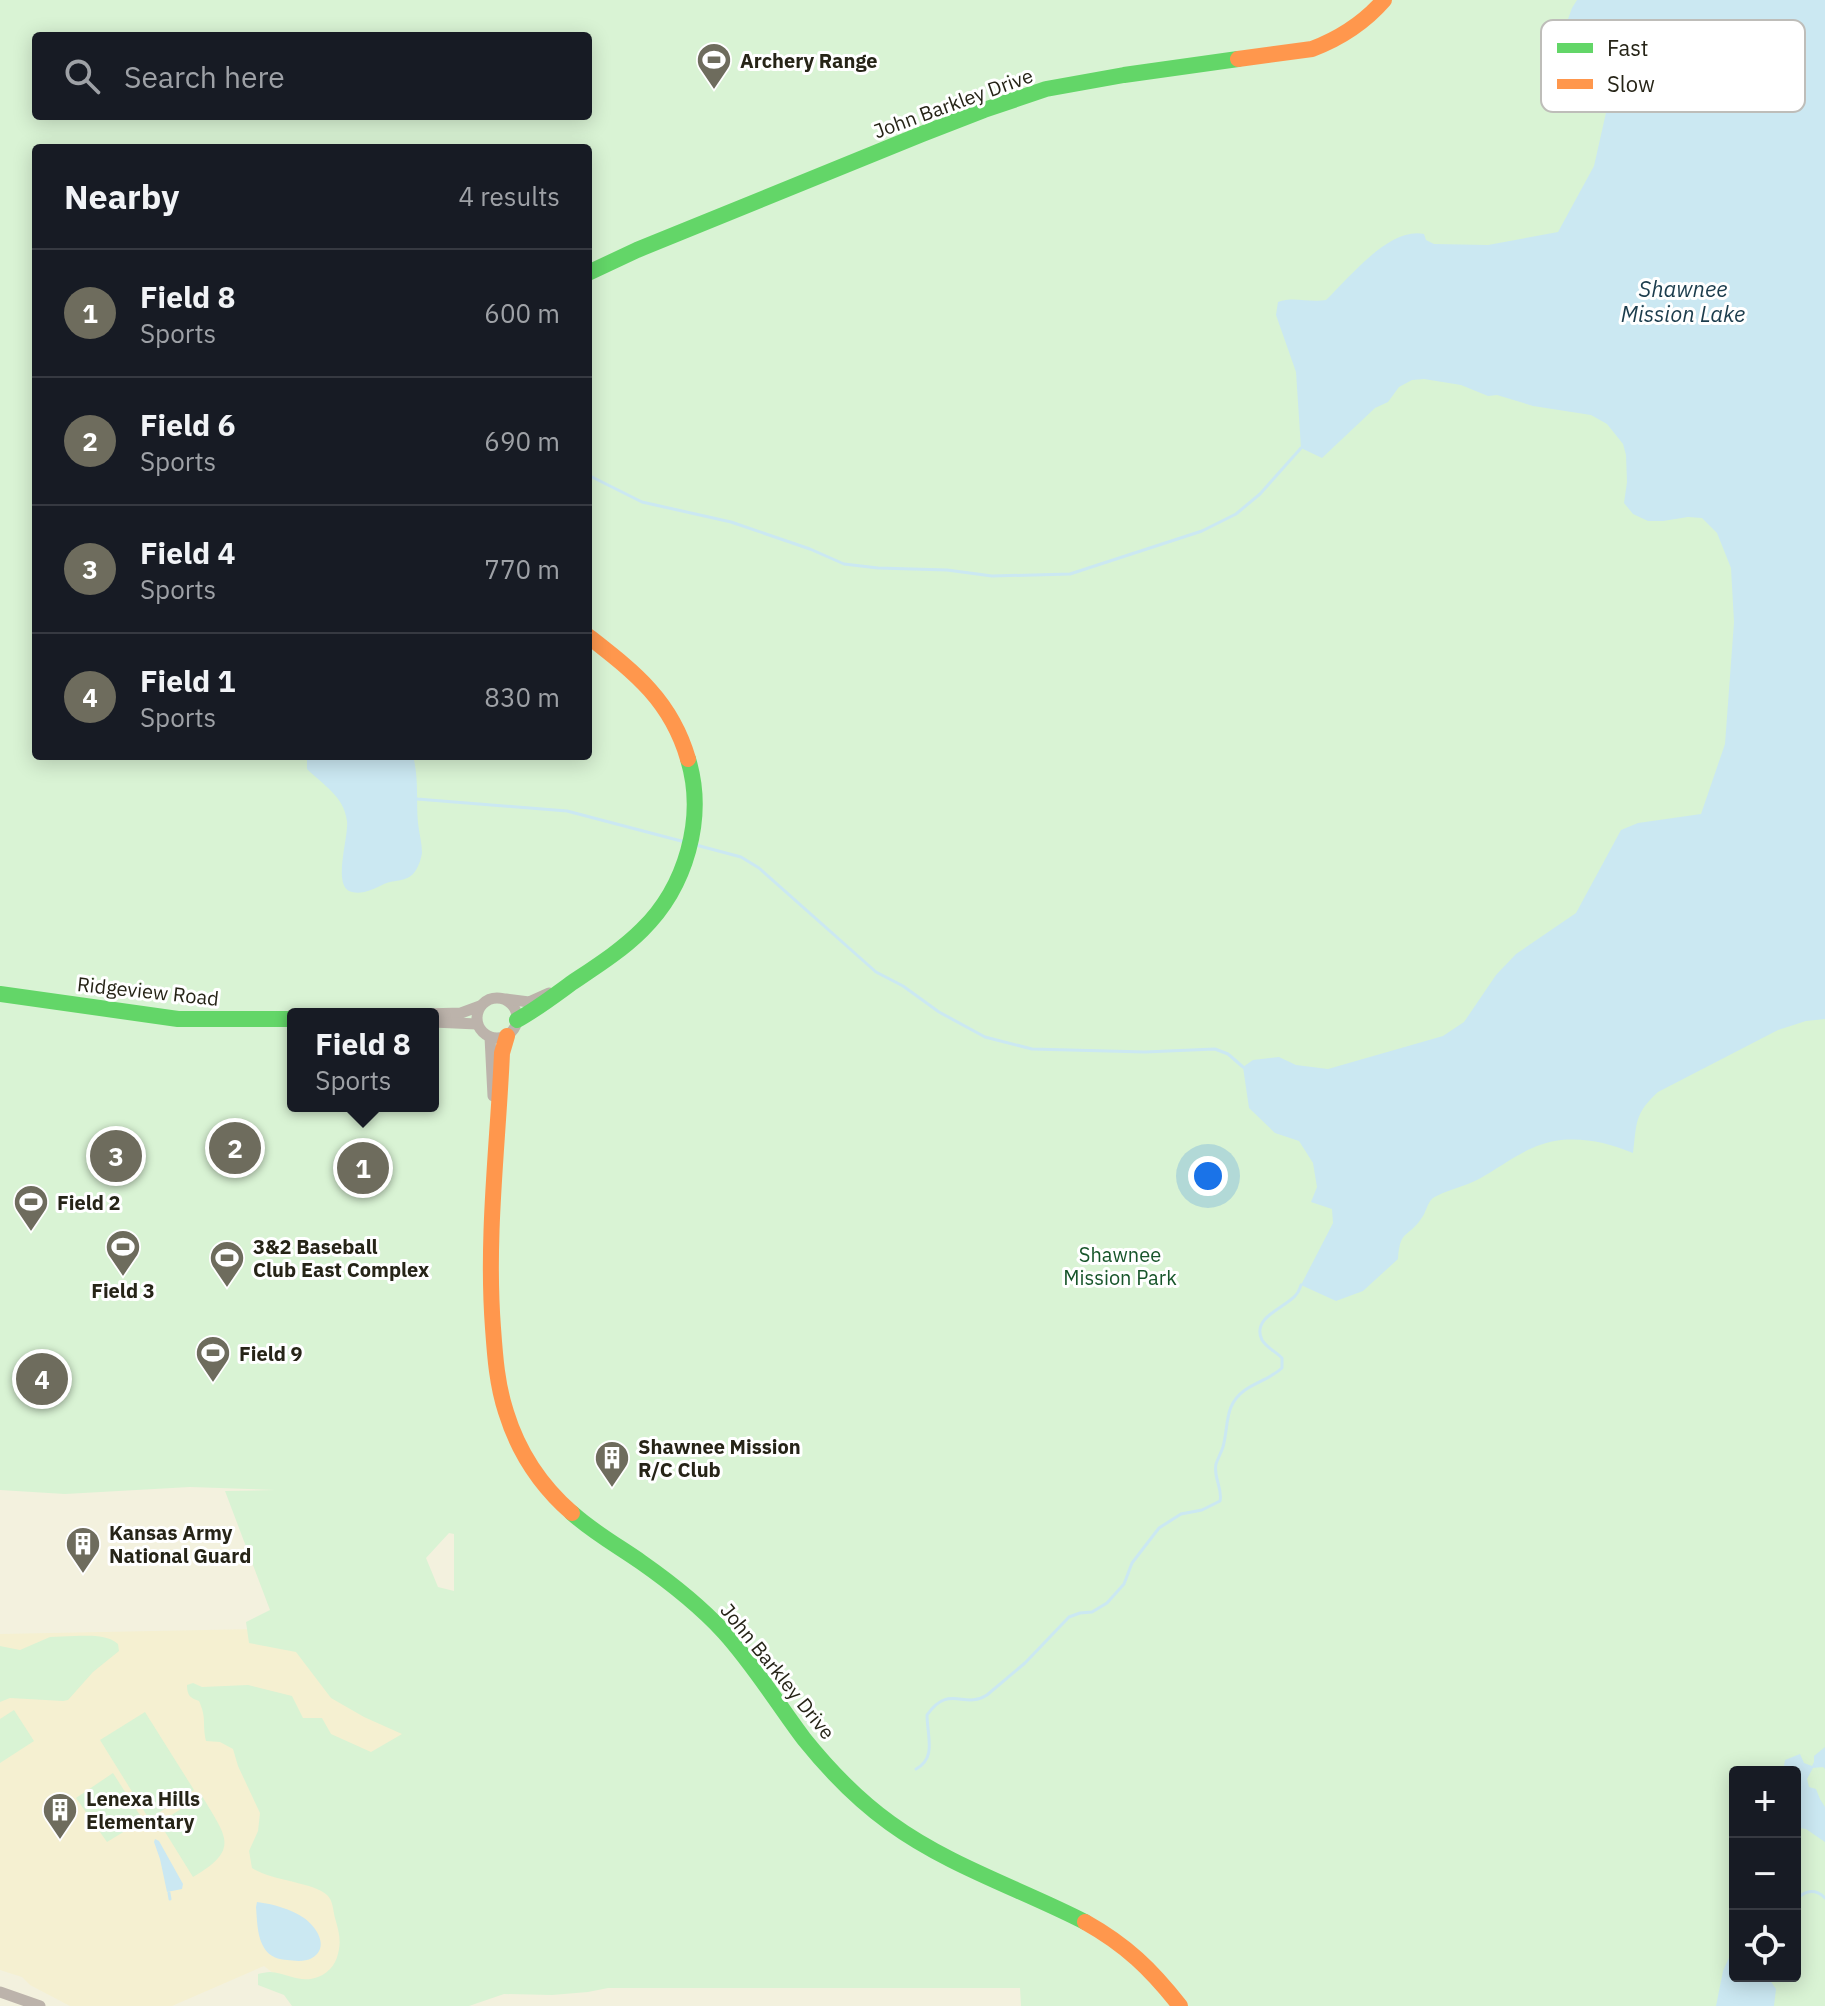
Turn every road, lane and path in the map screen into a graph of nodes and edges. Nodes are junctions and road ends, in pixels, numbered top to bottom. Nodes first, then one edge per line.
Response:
1 (1384, 0) edge
2 (592, 271) edge
3 (592, 639) edge
4 (572, 983) junction
5 (0, 994) edge
6 (506, 999) junction
7 (480, 1006) junction
8 (439, 1014) edge
9 (287, 1019) edge
10 (517, 1020) junction
11 (439, 1022) edge
12 (477, 1024) junction
13 (498, 1036) junction
14 (0, 1992) edge
15 (38, 2006) edge
16 (1180, 2006) edge

1 - 2 street, John Barkley Drive
3 - 4 street
4 - 6 street
4 - 10 street
5 - 9 street, Ridgeview Road
6 - 7 street
6 - 10 street
7 - 8 street
7 - 12 street
10 - 13 street
11 - 12 street
12 - 13 street
13 - 16 street, John Barkley Drive
14 - 15 street

